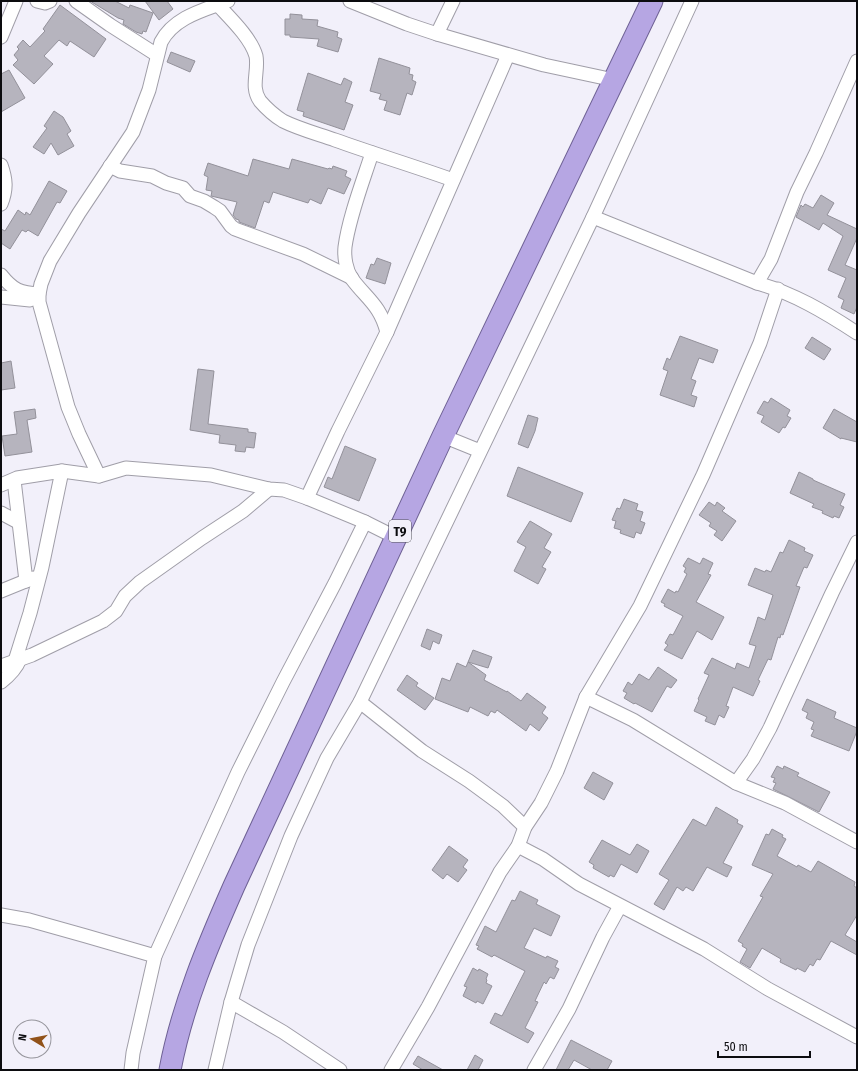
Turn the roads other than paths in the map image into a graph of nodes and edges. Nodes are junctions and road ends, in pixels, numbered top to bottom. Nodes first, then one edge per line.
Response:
1 (16, 1) edge
2 (37, 1) edge
3 (50, 1) edge
4 (76, 1) edge
5 (350, 1) edge
6 (453, 1) edge
7 (652, 1) edge
8 (692, 1) edge
9 (223, 3) edge
10 (437, 34) junction
11 (1, 37) edge
12 (157, 55) junction
13 (508, 55) junction
14 (857, 61) edge
15 (614, 80) junction
16 (372, 153) junction
17 (1, 165) edge
18 (110, 166) junction
19 (453, 180) junction
20 (1, 204) edge
21 (593, 217) junction
22 (1, 275) edge
23 (352, 278) junction
24 (757, 283) junction
25 (778, 289) junction
26 (1, 296) edge
27 (39, 298) junction
28 (387, 332) junction
29 (857, 333) edge
30 (444, 436) junction
31 (480, 450) junction
32 (62, 471) junction
33 (99, 476) junction
34 (14, 480) junction
35 (1, 485) edge
36 (269, 489) junction
37 (307, 498) junction
38 (1, 513) edge
39 (18, 522) junction
40 (365, 522) junction
41 (397, 538) junction
42 (857, 542) edge
43 (40, 575) junction
44 (26, 581) junction
45 (1, 591) edge
46 (18, 660) junction
47 (1, 666) edge
48 (1, 682) edge
49 (586, 697) junction
50 (360, 702) junction
51 (736, 784) junction
52 (525, 828) junction
53 (857, 842) edge
54 (518, 846) junction
55 (620, 906) junction
56 (3, 915) edge
57 (155, 956) junction
58 (231, 1002) junction
59 (857, 1037) edge
60 (131, 1070) edge
61 (170, 1070) edge
62 (215, 1070) edge
63 (340, 1070) edge
64 (391, 1070) edge
65 (534, 1070) edge

1 - 11 street
2 - 3 street
4 - 12 street
5 - 10 street
6 - 10 street
7 - 15 highway, T9
8 - 21 street
9 - 12 street
9 - 16 street
10 - 13 street
12 - 18 street
13 - 15 street
13 - 19 street
14 - 24 street
15 - 30 highway, T9
16 - 19 street
16 - 23 street
17 - 20 street
18 - 23 street
18 - 27 street
19 - 28 street
21 - 24 street
21 - 31 street
22 - 27 street
23 - 28 street
24 - 25 street
25 - 29 street
25 - 49 street
26 - 27 street
27 - 33 street
28 - 37 street
30 - 31 street
30 - 41 highway, T9
31 - 50 street
32 - 33 street
32 - 34 street
32 - 43 street
33 - 36 street
34 - 35 street
34 - 39 street
36 - 37 street
36 - 46 street
37 - 40 street
38 - 39 street
39 - 44 street
40 - 41 street
40 - 57 street
41 - 61 highway, T9
42 - 51 street
43 - 44 street
43 - 46 street
44 - 45 street
46 - 47 street
46 - 48 street
49 - 51 street
49 - 52 street
50 - 52 street
50 - 58 street
51 - 53 street
52 - 54 street
54 - 55 street
54 - 64 street
55 - 59 street
55 - 65 street
56 - 57 street
57 - 60 street
58 - 62 street
58 - 63 street

